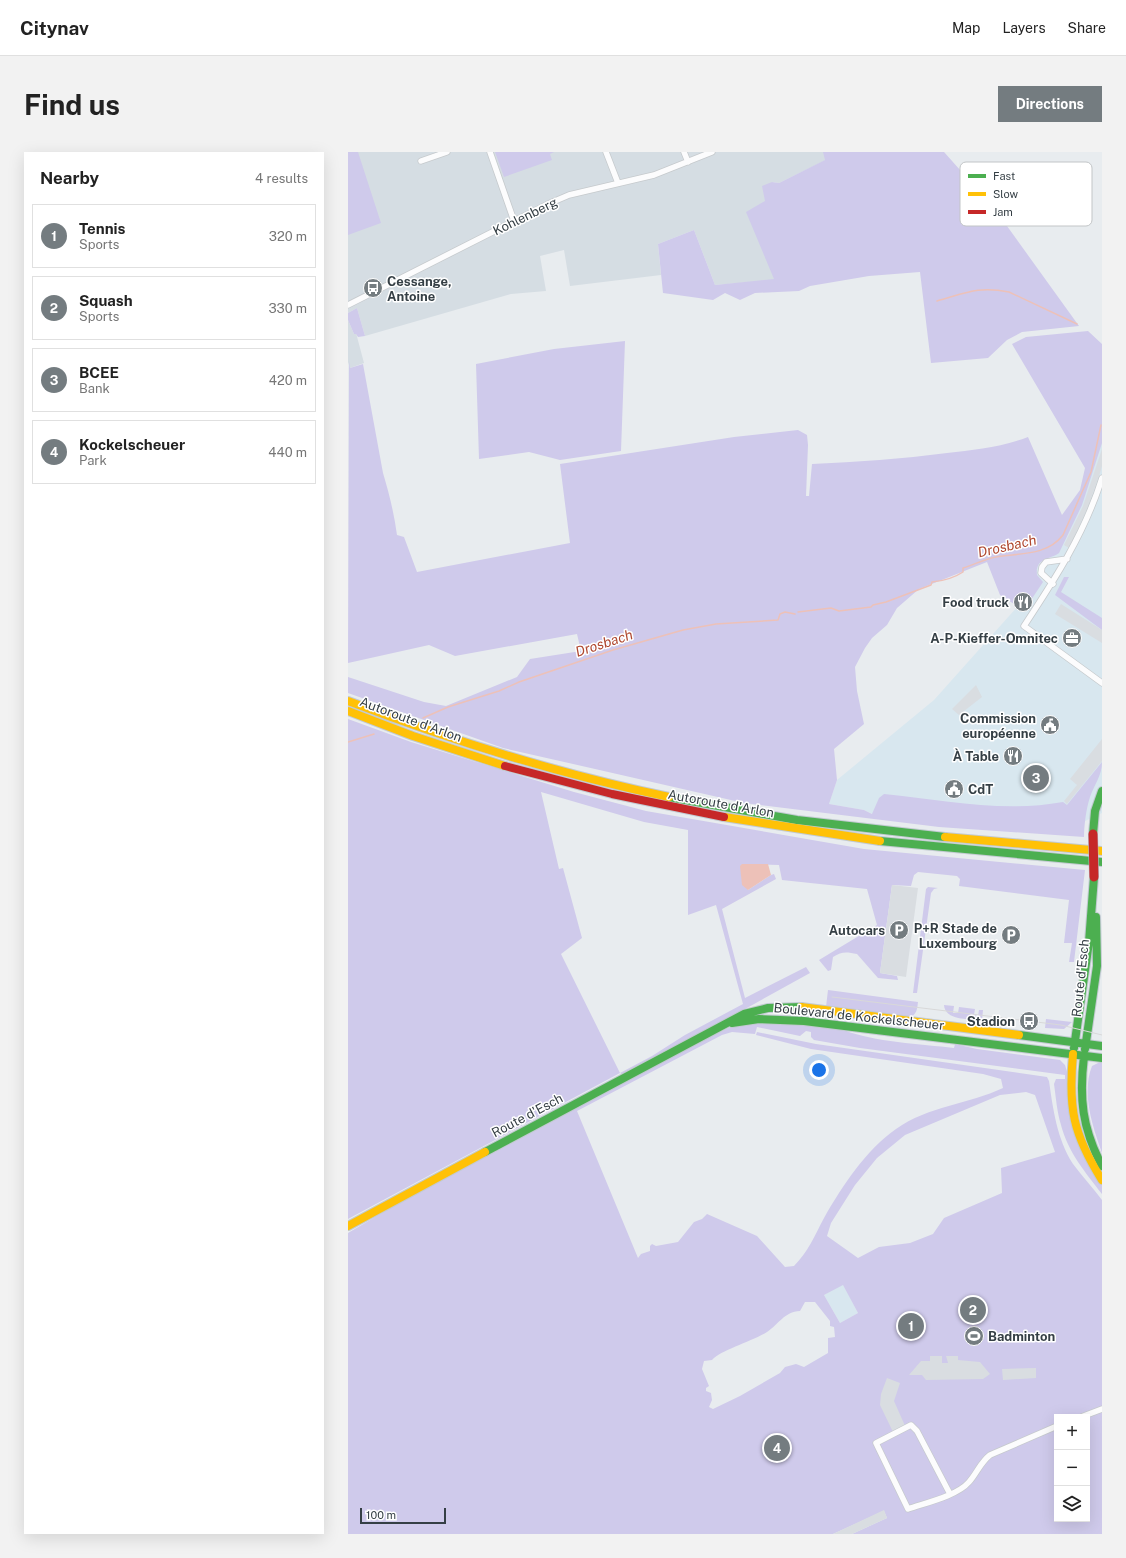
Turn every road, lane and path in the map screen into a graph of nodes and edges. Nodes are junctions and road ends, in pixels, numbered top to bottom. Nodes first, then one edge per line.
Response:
1 (447, 152) edge
2 (490, 152) edge
3 (606, 152) edge
4 (684, 152) edge
5 (712, 152) edge
6 (421, 161) dead end
7 (688, 162) junction
8 (618, 183) junction
9 (514, 221) junction
10 (348, 305) edge
11 (1102, 478) edge
12 (1067, 559) junction
13 (1053, 584) junction
14 (1102, 683) edge
15 (348, 701) edge
16 (348, 711) edge
17 (1102, 791) edge
18 (1102, 851) edge
19 (1102, 862) edge
20 (1094, 903) junction
21 (718, 1028) junction
22 (1074, 1042) junction
23 (1086, 1044) junction
24 (1102, 1046) edge
25 (1073, 1054) junction
26 (1084, 1056) junction
27 (1102, 1058) edge
28 (1102, 1166) edge
29 (1102, 1180) edge
30 (348, 1226) edge
31 (1102, 1409) edge
32 (1089, 1414) edge
33 (1054, 1427) edge
34 (950, 1494) junction

1 - 6 street
2 - 9 street
3 - 8 street
4 - 7 street
5 - 7 street, Kohlenberg
7 - 8 street, Kohlenberg
8 - 9 street, Kohlenberg
9 - 10 street, Kohlenberg
11 - 12 street
12 - 13 street
12 - 13 street
13 - 14 street
15 - 18 main road, Autoroute d'Arlon
16 - 19 main road, Autoroute d'Arlon
17 - 20 main road, Route d'Esch, bridge
20 - 22 main road, Route d'Esch
20 - 23 main road, Route d'Esch
21 - 22 main road, Boulevard de Kockelscheuer
21 - 25 main road, Boulevard de Kockelscheuer
21 - 30 main road, Route d'Esch
22 - 23 main road, Boulevard de Kockelscheuer
22 - 25 main road, Route d'Esch
23 - 24 main road, Boulevard de Kockelscheuer
23 - 26 main road, Route d'Esch
25 - 26 main road, Boulevard de Kockelscheuer
25 - 29 main road, Route d'Esch
26 - 27 main road, Boulevard de Kockelscheuer
26 - 28 main road, Route d'Esch
31 - 32 street
33 - 34 street
34 - 34 street

